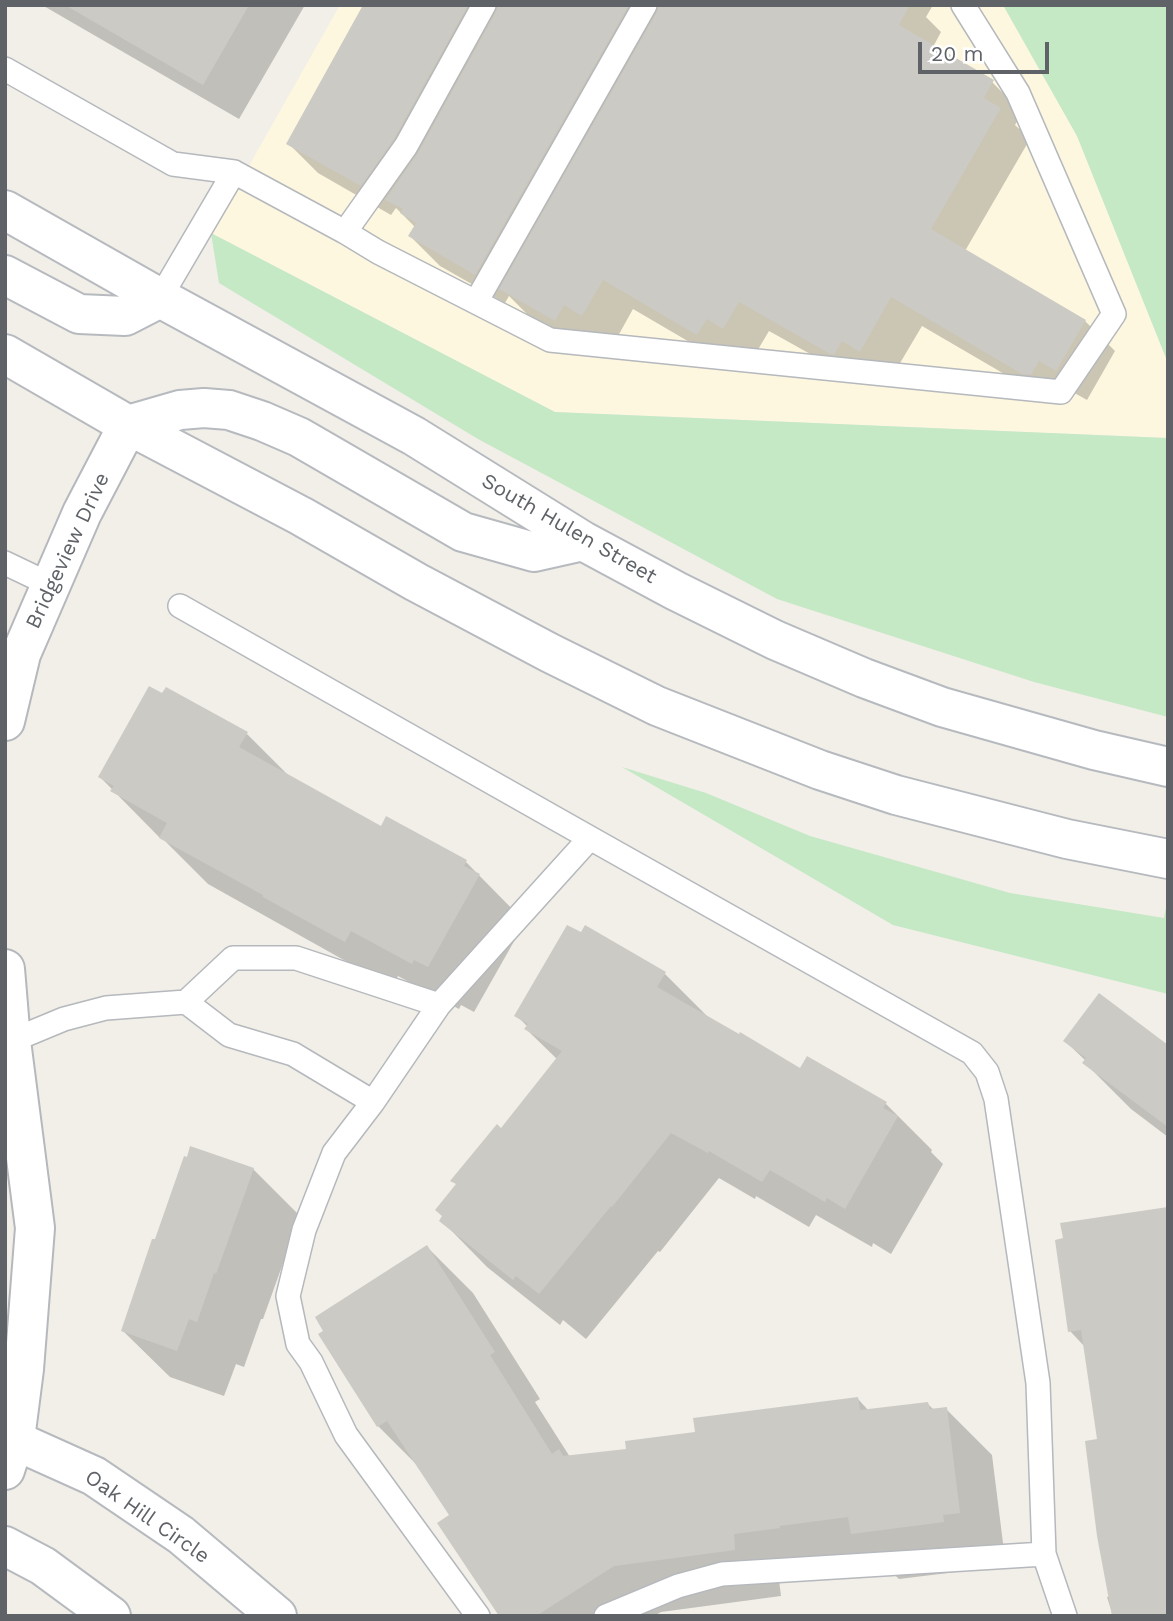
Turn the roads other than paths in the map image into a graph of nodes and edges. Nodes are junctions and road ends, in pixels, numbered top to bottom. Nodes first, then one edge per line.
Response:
1 (484, 5) edge
2 (645, 5) edge
3 (964, 5) edge
4 (5, 69) edge
5 (234, 172) junction
6 (5, 209) edge
7 (345, 232) junction
8 (5, 275) edge
9 (160, 298) junction
10 (476, 302) junction
11 (5, 354) edge
12 (128, 425) junction
13 (583, 541) junction
14 (5, 563) edge
15 (51, 585) junction
16 (180, 606) dead end
17 (5, 721) edge
18 (1168, 767) edge
19 (590, 838) junction
20 (1168, 859) edge
21 (5, 969) edge
22 (186, 1002) junction
23 (439, 1005) junction
24 (11, 1041) junction
25 (373, 1102) junction
26 (8, 1448) edge
27 (5, 1546) edge
28 (1044, 1555) junction
29 (111, 1616) edge
30 (277, 1616) edge
31 (478, 1616) edge
32 (606, 1616) edge
33 (1065, 1616) edge

1 - 7 lane
2 - 10 lane
3 - 10 lane
4 - 5 lane
5 - 7 lane
5 - 9 lane
6 - 9 main road, South Hulen Street
7 - 10 lane
8 - 9 main road
9 - 13 main road, South Hulen Street
11 - 12 main road
12 - 13 main road
12 - 15 main road, Bridgeview Drive
12 - 20 main road
13 - 18 main road, South Hulen Street
14 - 15 lane
15 - 17 main road, Bridgeview Drive
16 - 19 lane
19 - 23 lane
19 - 28 lane
21 - 24 main road
22 - 23 lane
22 - 24 lane
22 - 25 lane
23 - 25 lane
24 - 26 main road
25 - 31 lane
26 - 30 main road, Oak Hill Circle
27 - 29 main road
28 - 32 lane
28 - 33 lane

